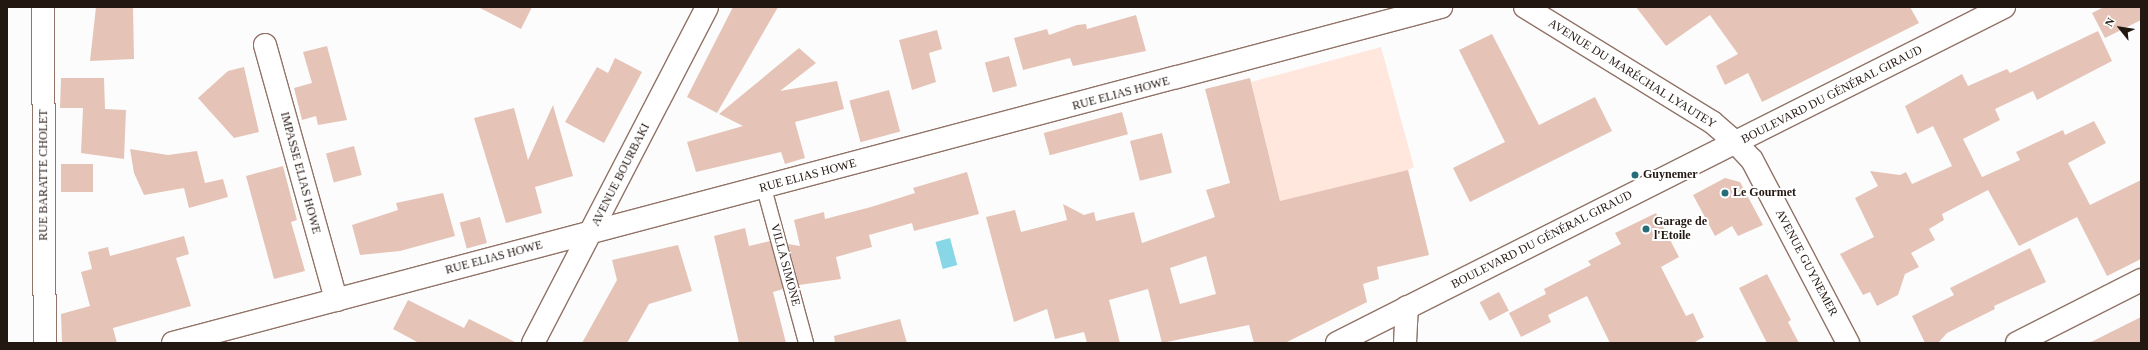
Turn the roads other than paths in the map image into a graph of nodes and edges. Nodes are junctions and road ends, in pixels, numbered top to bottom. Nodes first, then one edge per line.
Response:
1 (43, 7) edge
2 (707, 7) edge
3 (1441, 7) edge
4 (1525, 7) edge
5 (2004, 7) edge
6 (1980, 12) edge
7 (265, 45) dead end
8 (1736, 143) junction
9 (764, 188) junction
10 (591, 232) junction
11 (2141, 280) edge
12 (336, 300) junction
13 (1407, 307) junction
14 (45, 343) edge
15 (174, 343) edge
16 (533, 343) edge
17 (806, 343) edge
18 (1337, 343) edge
19 (1405, 343) edge
20 (1848, 343) edge
21 (2017, 343) edge

1 - 14 street, RUE BARATTE CHOLET
2 - 10 street, AVENUE BOURBAKI
3 - 9 street, RUE ELIAS HOWE
4 - 8 street, AVENUE DU MARÉCHAL LYAUTEY
5 - 6 street, BOULEVARD DU GÉNÉRAL GIRAUD
6 - 8 street, BOULEVARD DU GÉNÉRAL GIRAUD
7 - 12 street, IMPASSE ELIAS HOWE
8 - 13 street, BOULEVARD DU GÉNÉRAL GIRAUD
8 - 20 street, AVENUE GUYNEMER
9 - 10 street, RUE ELIAS HOWE
9 - 17 lane, VILLA SIMONE
10 - 12 street, RUE ELIAS HOWE
10 - 16 street, AVENUE BOURBAKI
11 - 21 street
12 - 15 street, RUE ELIAS HOWE
13 - 18 street, BOULEVARD DU GÉNÉRAL GIRAUD
13 - 19 street

